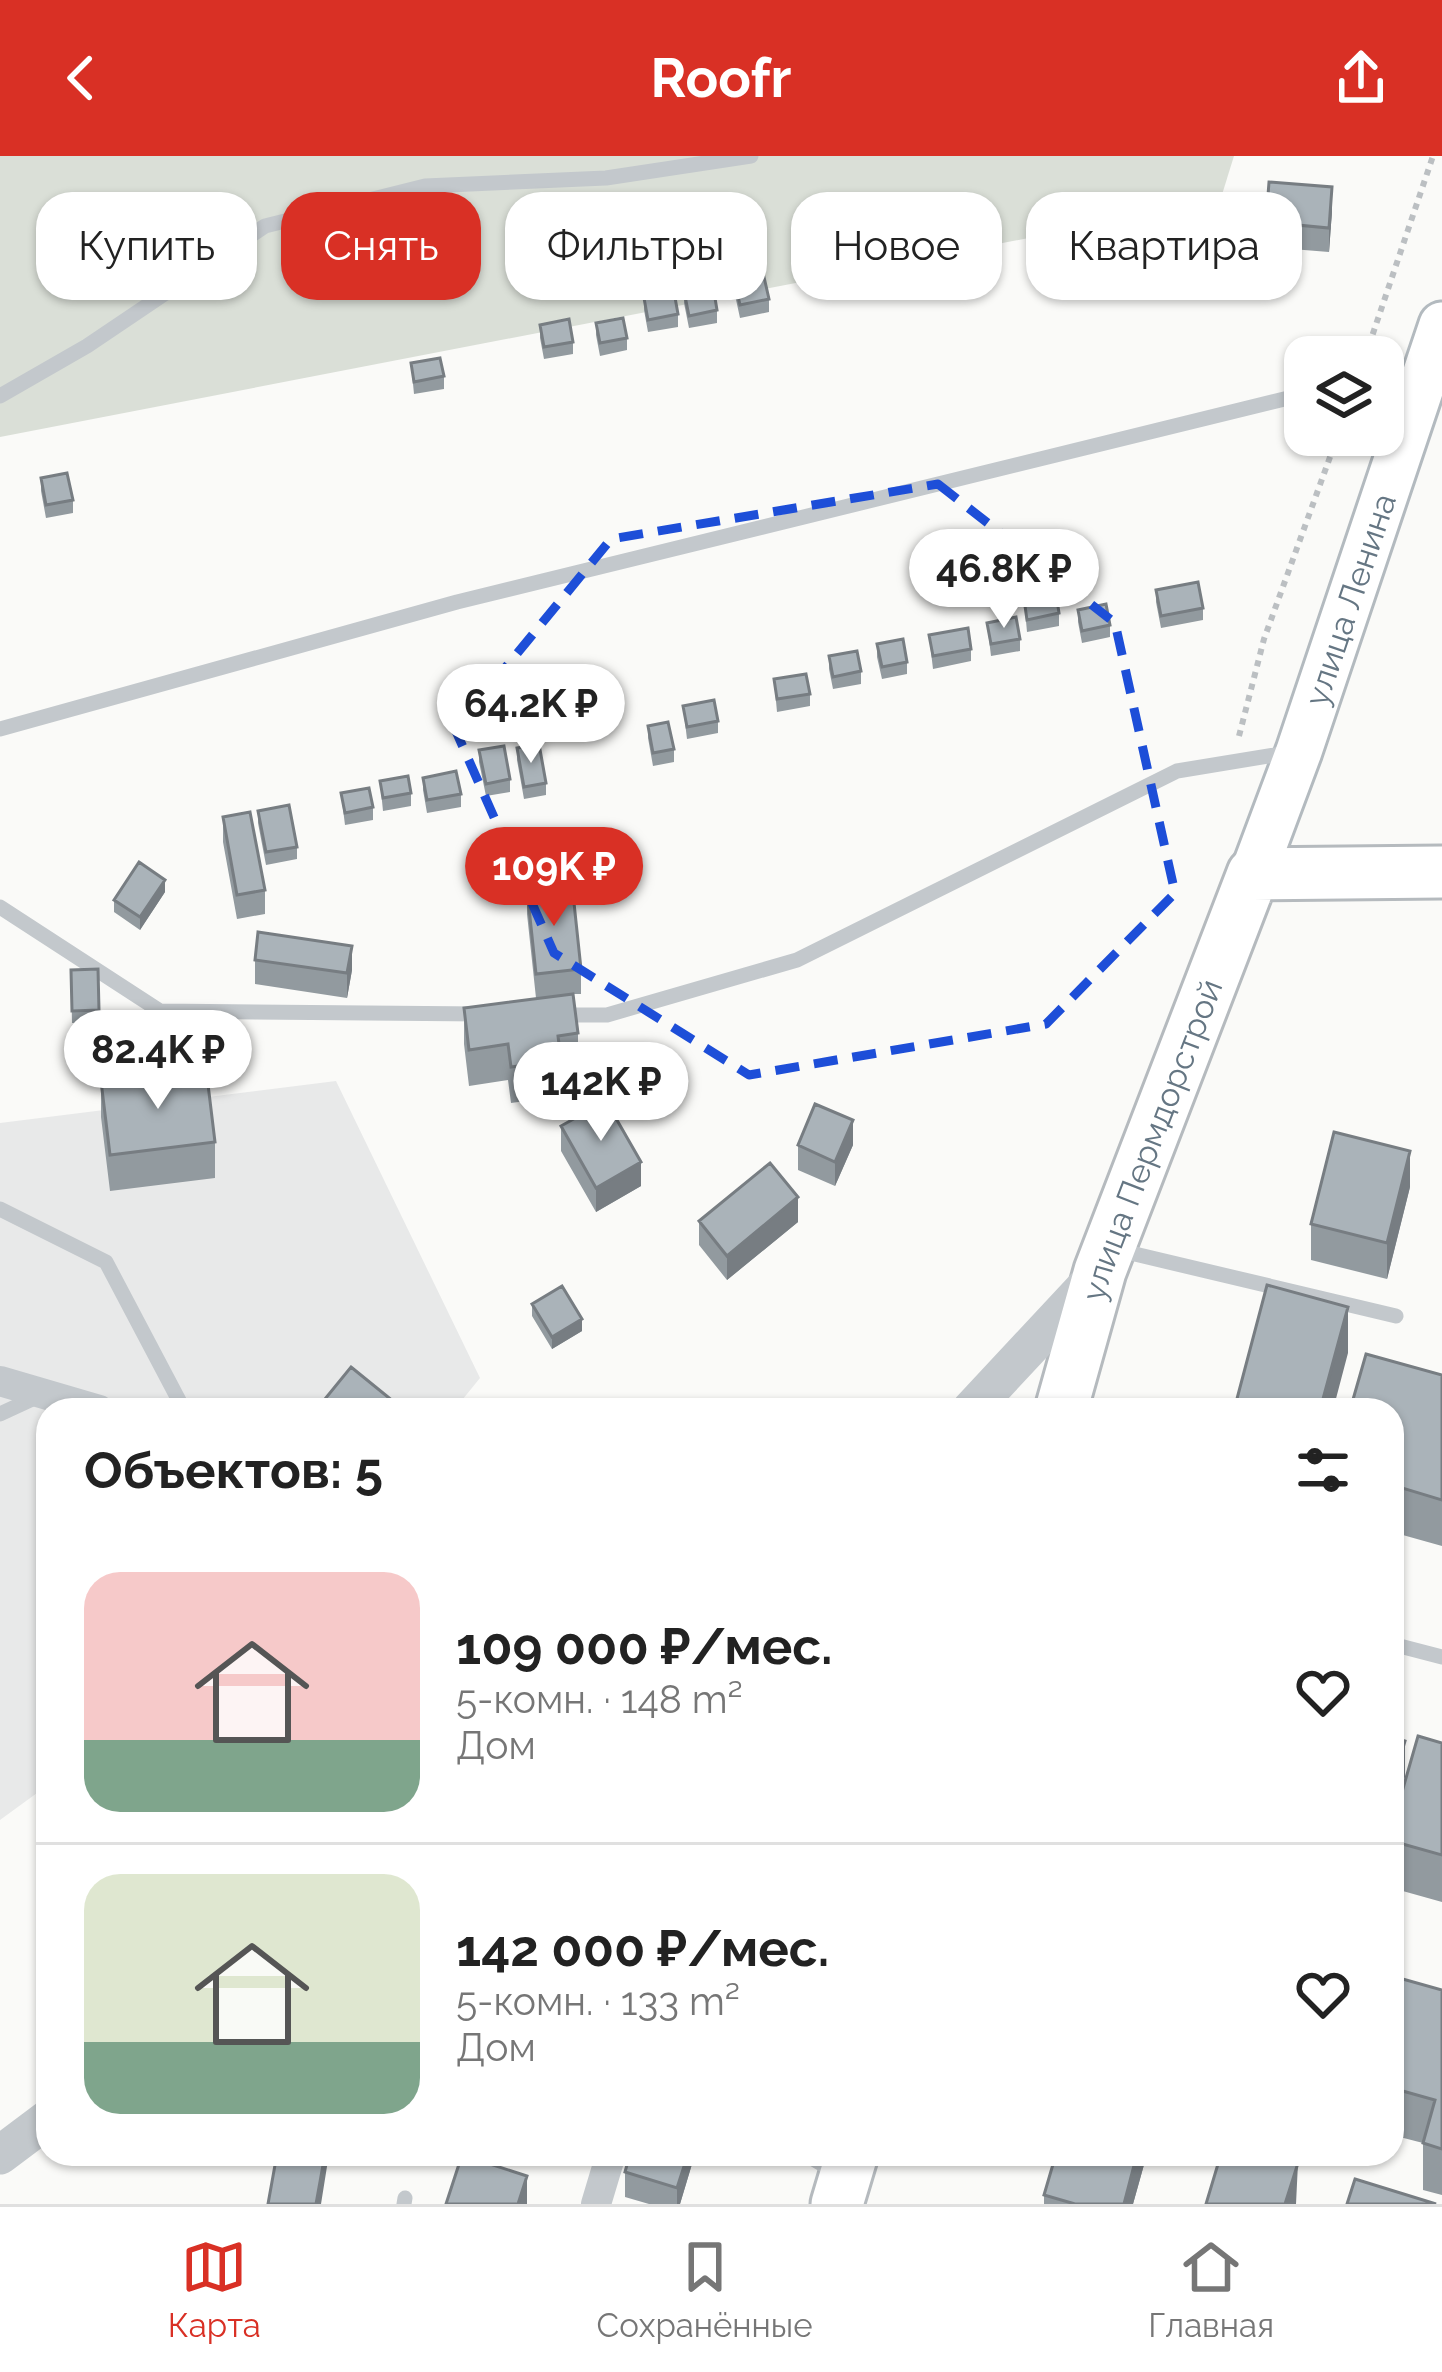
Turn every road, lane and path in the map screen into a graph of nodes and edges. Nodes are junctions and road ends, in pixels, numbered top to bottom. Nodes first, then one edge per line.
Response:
1 (751, 156) edge
2 (1433, 156) edge
3 (1442, 325) edge
4 (1372, 336) edge
5 (0, 396) edge
6 (1284, 399) edge
7 (1404, 399) edge
8 (1330, 456) edge
9 (1385, 456) edge
10 (0, 729) edge
11 (1299, 752) junction
12 (1232, 763) junction
13 (1442, 872) edge
14 (1253, 874) junction
15 (0, 907) edge
16 (489, 1014) edge
17 (536, 1015) edge
18 (0, 1209) edge
19 (1105, 1260) junction
20 (1396, 1316) dead end
21 (0, 1381) edge
22 (44, 1394) junction
23 (58, 1398) edge
24 (178, 1398) edge
25 (982, 1398) edge
26 (1065, 1398) edge
27 (0, 1414) edge
28 (1404, 1647) edge
29 (1442, 1657) edge
30 (36, 2128) edge
31 (0, 2156) edge
32 (607, 2166) edge
33 (596, 2204) edge

1 - 5 lane
2 - 4 path
3 - 7 main road, улица Ленина
6 - 10 lane
8 - 12 path
9 - 11 main road, улица Ленина
11 - 12 lane
11 - 14 main road, улица Ленина
12 - 17 lane
13 - 14 main road
14 - 19 main road, улица Пермдорстрой
15 - 16 lane
18 - 24 lane
19 - 20 lane
19 - 25 street
19 - 26 main road, улица Пермдорстрой
21 - 22 street
22 - 23 street
22 - 27 lane
28 - 29 lane
30 - 31 street
32 - 33 street

